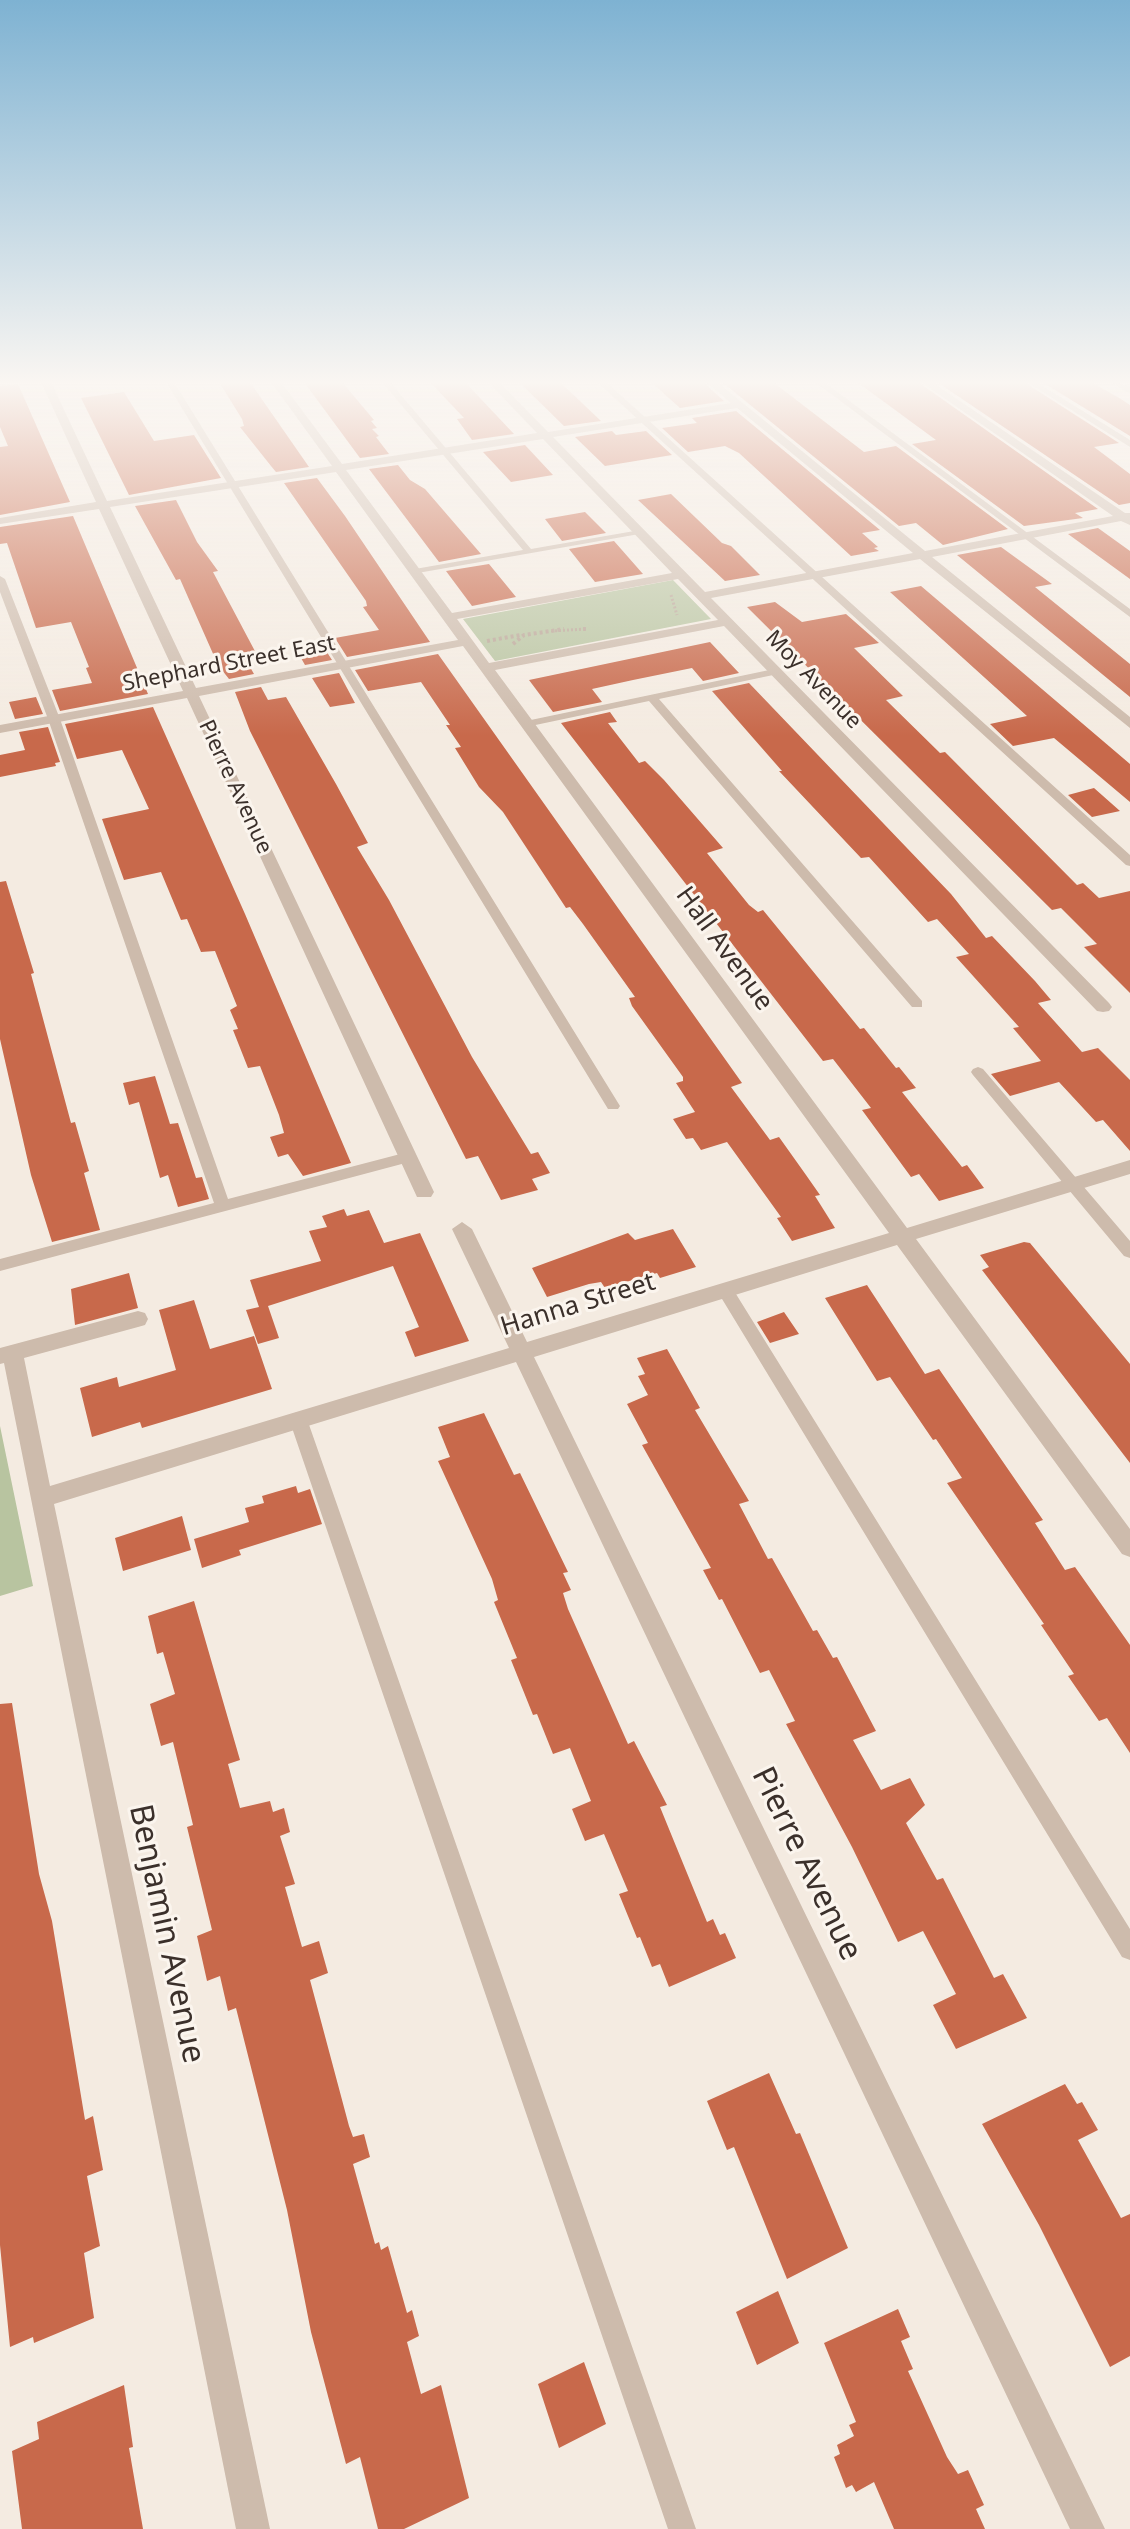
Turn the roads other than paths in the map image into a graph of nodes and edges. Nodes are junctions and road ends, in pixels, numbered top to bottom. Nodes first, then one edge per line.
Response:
1 (101, 500) edge
2 (134, 500) edge
3 (243, 500) edge
4 (362, 500) edge
5 (486, 500) edge
6 (608, 500) edge
7 (731, 500) edge
8 (855, 500) edge
9 (978, 500) edge
10 (1101, 500) edge
11 (103, 505) junction
12 (1128, 518) edge
13 (0, 521) edge
14 (640, 533) junction
15 (1026, 536) junction
16 (528, 551) junction
17 (923, 555) junction
18 (415, 572) junction
19 (681, 575) junction
20 (814, 575) junction
21 (0, 579) edge
22 (702, 596) junction
23 (1130, 614) edge
24 (448, 617) junction
25 (727, 622) junction
26 (474, 642) junction
27 (343, 665) junction
28 (486, 668) junction
29 (774, 672) junction
30 (191, 693) junction
31 (652, 698) junction
32 (54, 719) junction
33 (526, 724) junction
34 (1130, 724) edge
35 (0, 729) edge
36 (1130, 862) edge
37 (917, 1004) dead end
38 (1103, 1007) dead end
39 (978, 1072) dead end
40 (613, 1106) dead end
41 (408, 1157) junction
42 (1130, 1167) edge
43 (1072, 1184) junction
44 (424, 1192) dead end
45 (223, 1206) junction
46 (462, 1229) dead end
47 (902, 1236) junction
48 (1130, 1252) edge
49 (0, 1265) edge
50 (725, 1290) junction
51 (138, 1319) dead end
52 (522, 1352) junction
53 (6, 1355) edge
54 (298, 1419) junction
55 (42, 1498) junction
56 (1130, 1547) edge
57 (1130, 1949) edge
58 (253, 2529) edge
59 (682, 2529) edge
60 (1088, 2529) edge

1 - 11 street, Pierre Avenue
2 - 11 street
3 - 27 lane
4 - 18 street, Hall Avenue
5 - 16 lane
6 - 14 street, Moy Avenue
7 - 20 lane
8 - 17 street
9 - 15 lane
10 - 12 street
11 - 13 street
11 - 30 street, Pierre Avenue
12 - 15 street
14 - 16 lane
14 - 19 street, Moy Avenue
15 - 17 street
15 - 23 lane
16 - 18 lane
17 - 20 street
17 - 34 street
18 - 24 street, Hall Avenue
19 - 22 street, Moy Avenue
19 - 24 street
20 - 22 street
20 - 36 lane
21 - 32 lane
22 - 25 street, Moy Avenue
24 - 26 street, Hall Avenue
25 - 28 street
25 - 29 street, Moy Avenue
26 - 27 street, Shephard Street East
26 - 28 street, Hall Avenue
27 - 30 street, Shephard Street East
27 - 40 lane
28 - 33 street, Hall Avenue
29 - 31 lane
29 - 38 street, Moy Avenue
30 - 32 street, Shephard Street East
30 - 41 street, Pierre Avenue
31 - 33 lane
31 - 37 lane
32 - 35 street, Shephard Street East
32 - 45 lane
33 - 47 street, Hall Avenue
39 - 43 lane
41 - 44 street, Pierre Avenue
41 - 45 lane
42 - 43 street, Hanna Street
43 - 47 street, Hanna Street
43 - 48 lane
45 - 49 lane
46 - 52 street, Pierre Avenue
47 - 50 street, Hanna Street
47 - 56 street, Hall Avenue
50 - 52 street, Hanna Street
50 - 57 lane
51 - 53 street
52 - 54 street, Hanna Street
52 - 60 street, Pierre Avenue
53 - 55 street, Benjamin Avenue
54 - 55 street, Hanna Street
54 - 59 lane
55 - 58 street, Benjamin Avenue

